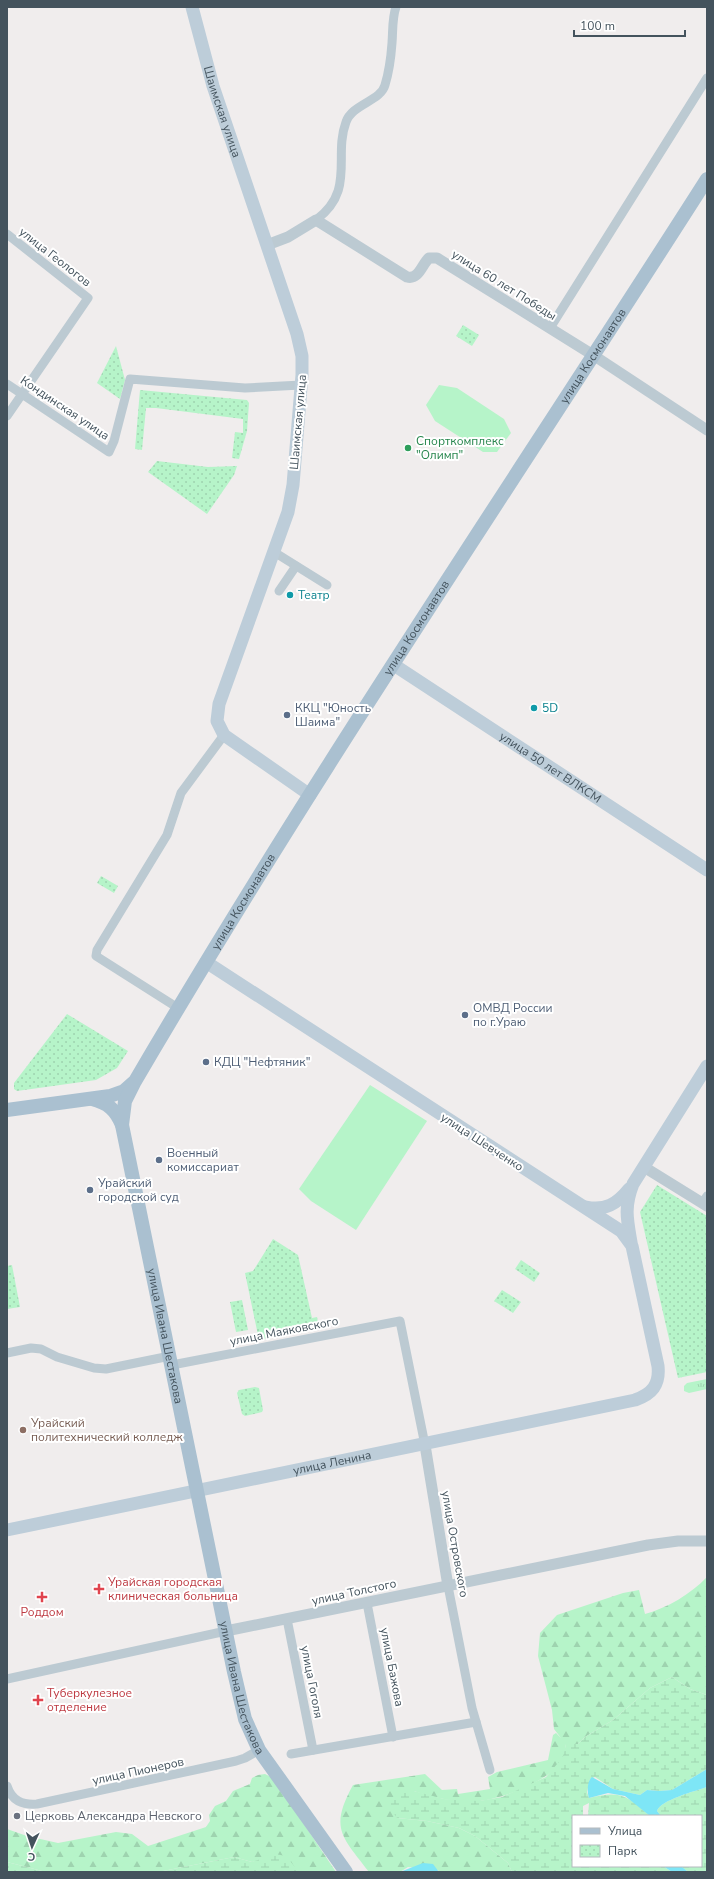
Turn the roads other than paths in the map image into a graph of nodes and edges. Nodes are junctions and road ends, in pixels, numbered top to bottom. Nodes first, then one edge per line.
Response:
1 (192, 7) edge
2 (396, 7) edge
3 (707, 78) edge
4 (707, 179) edge
5 (316, 220) junction
6 (7, 234) edge
7 (267, 245) junction
8 (550, 328) junction
9 (593, 355) junction
10 (7, 384) edge
11 (302, 385) junction
12 (22, 393) junction
13 (7, 416) edge
14 (707, 430) edge
15 (274, 552) junction
16 (296, 566) junction
17 (327, 585) dead end
18 (279, 591) dead end
19 (394, 664) junction
20 (224, 736) junction
21 (310, 795) junction
22 (707, 870) edge
23 (206, 962) junction
24 (178, 1008) junction
25 (707, 1066) edge
26 (134, 1083) junction
27 (92, 1099) junction
28 (7, 1110) edge
29 (122, 1125) junction
30 (644, 1167) junction
31 (633, 1184) junction
32 (705, 1201) edge
33 (584, 1207) junction
34 (632, 1246) junction
35 (400, 1321) joint
36 (7, 1353) edge
37 (171, 1361) junction
38 (654, 1389) joint
39 (425, 1445) junction
40 (198, 1492) junction
41 (7, 1530) edge
42 (707, 1541) edge
43 (448, 1586) junction
44 (367, 1602) junction
45 (287, 1619) junction
46 (226, 1632) junction
47 (7, 1679) edge
48 (476, 1722) junction
49 (393, 1737) junction
50 (259, 1750) junction
51 (313, 1750) junction
52 (291, 1754) dead end
53 (490, 1770) dead end
54 (7, 1786) edge
55 (346, 1872) edge

1 - 7 main road, Шаимская улица
2 - 5 street
3 - 8 street
4 - 9 main road, улица Космонавтов
5 - 7 street
5 - 8 street, улица 60 лет Победы
6 - 12 street, улица Геологов
7 - 11 main road, Шаимская улица
8 - 9 street, улица 60 лет Победы
9 - 14 street, улица 60 лет Победы
9 - 19 main road, улица Космонавтов
10 - 12 street, Кондинская улица
11 - 12 street, Кондинская улица
11 - 15 main road, Шаимская улица
12 - 13 street
15 - 16 street
15 - 20 main road, Шаимская улица
16 - 17 street
16 - 18 street
19 - 21 main road, улица Космонавтов
19 - 22 main road, улица 50 лет ВЛКСМ
20 - 21 main road
20 - 24 street
21 - 23 main road, улица Космонавтов
23 - 24 main road, улица Космонавтов
23 - 33 main road, улица Шевченко
24 - 26 main road, улица Космонавтов
25 - 30 main road
26 - 27 main road
26 - 29 main road, улица Космонавтов
27 - 28 main road
27 - 29 main road
29 - 37 main road, улица Ивана Шестакова
30 - 31 main road
30 - 32 street
31 - 33 main road
31 - 34 main road
33 - 34 main road, улица Шевченко
34 - 38 main road, улица Шевченко
35 - 37 street, улица Маяковского
35 - 39 street, улица Островского
36 - 37 street, улица Маяковского
37 - 40 main road, улица Ивана Шестакова
38 - 39 main road, улица Ленина
39 - 40 main road, улица Ленина
39 - 43 street, улица Островского
40 - 41 main road, улица Ленина
40 - 46 main road, улица Ивана Шестакова
42 - 43 street, улица Толстого
43 - 44 street, улица Толстого
43 - 48 street, улица Островского
44 - 45 street, улица Толстого
44 - 49 street, улица Бажова
45 - 46 street, улица Толстого
45 - 51 street, улица Гоголя
46 - 47 street, улица Толстого
46 - 50 main road, улица Ивана Шестакова
48 - 49 street
48 - 53 street, улица Островского
49 - 51 street
50 - 54 street, улица Пионеров
50 - 55 main road, улица Ивана Шестакова
51 - 52 street

